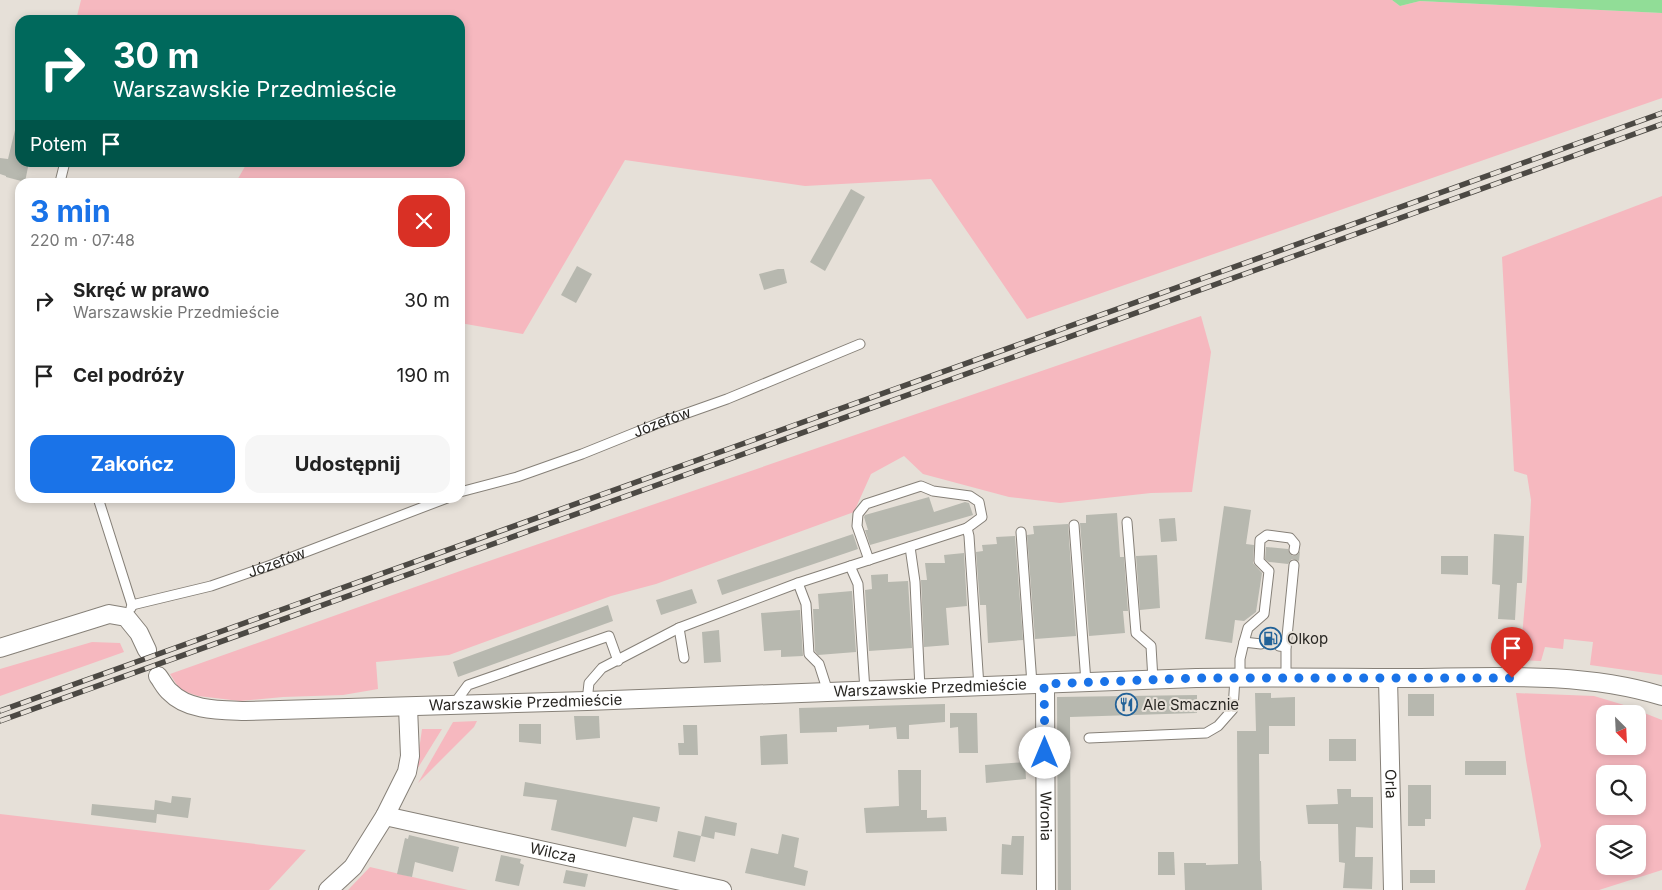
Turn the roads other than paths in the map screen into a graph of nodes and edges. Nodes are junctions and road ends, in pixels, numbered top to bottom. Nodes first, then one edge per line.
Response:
1 (860, 344) dead end
2 (465, 491) edge
3 (99, 503) edge
4 (434, 503) edge
5 (1127, 522) dead end
6 (1074, 525) dead end
7 (967, 528) junction
8 (1021, 532) dead end
9 (910, 546) junction
10 (1294, 550) dead end
11 (869, 560) junction
12 (1294, 565) dead end
13 (850, 566) junction
14 (798, 583) junction
15 (129, 611) junction
16 (679, 628) junction
17 (1244, 642) junction
18 (1262, 644) dead end
19 (0, 648) edge
20 (148, 650) dead end
21 (684, 658) dead end
22 (618, 661) junction
23 (158, 676) dead end
24 (1286, 677) junction
25 (1238, 678) junction
26 (1388, 678) junction
27 (1153, 680) junction
28 (1086, 682) junction
29 (1038, 684) junction
30 (979, 687) junction
31 (920, 689) junction
32 (865, 691) junction
33 (828, 692) junction
34 (1662, 696) edge
35 (586, 701) junction
36 (454, 704) junction
37 (408, 707) junction
38 (1089, 738) dead end
39 (386, 816) junction
40 (328, 890) edge
41 (722, 890) edge
42 (1046, 890) edge
43 (1393, 890) edge

1 - 2 lane, Józefów
3 - 15 lane
4 - 15 lane, Józefów
5 - 27 lane
6 - 28 lane
7 - 9 lane
7 - 11 lane
7 - 30 lane
8 - 29 lane
9 - 11 lane
9 - 31 lane
10 - 17 lane
11 - 13 lane
12 - 24 lane
13 - 14 lane
13 - 32 lane
14 - 16 lane
14 - 33 lane
15 - 19 street, Józefów
15 - 20 street
16 - 21 lane
16 - 22 lane
17 - 18 lane
17 - 25 lane
22 - 35 lane
22 - 36 lane
23 - 37 street
24 - 25 street, Warszawskie Przedmieście
24 - 26 street, Warszawskie Przedmieście
25 - 27 street, Warszawskie Przedmieście
25 - 38 lane
26 - 34 street, Warszawskie Przedmieście
26 - 43 street, Orla
27 - 28 street, Warszawskie Przedmieście
28 - 29 street, Warszawskie Przedmieście
29 - 30 street, Warszawskie Przedmieście
29 - 42 street, Wronia
30 - 31 street, Warszawskie Przedmieście
31 - 32 street, Warszawskie Przedmieście
32 - 33 street, Warszawskie Przedmieście
33 - 35 street, Warszawskie Przedmieście
35 - 36 street, Warszawskie Przedmieście
36 - 37 street, Warszawskie Przedmieście
37 - 39 street
39 - 40 street
39 - 41 street, Wilcza

